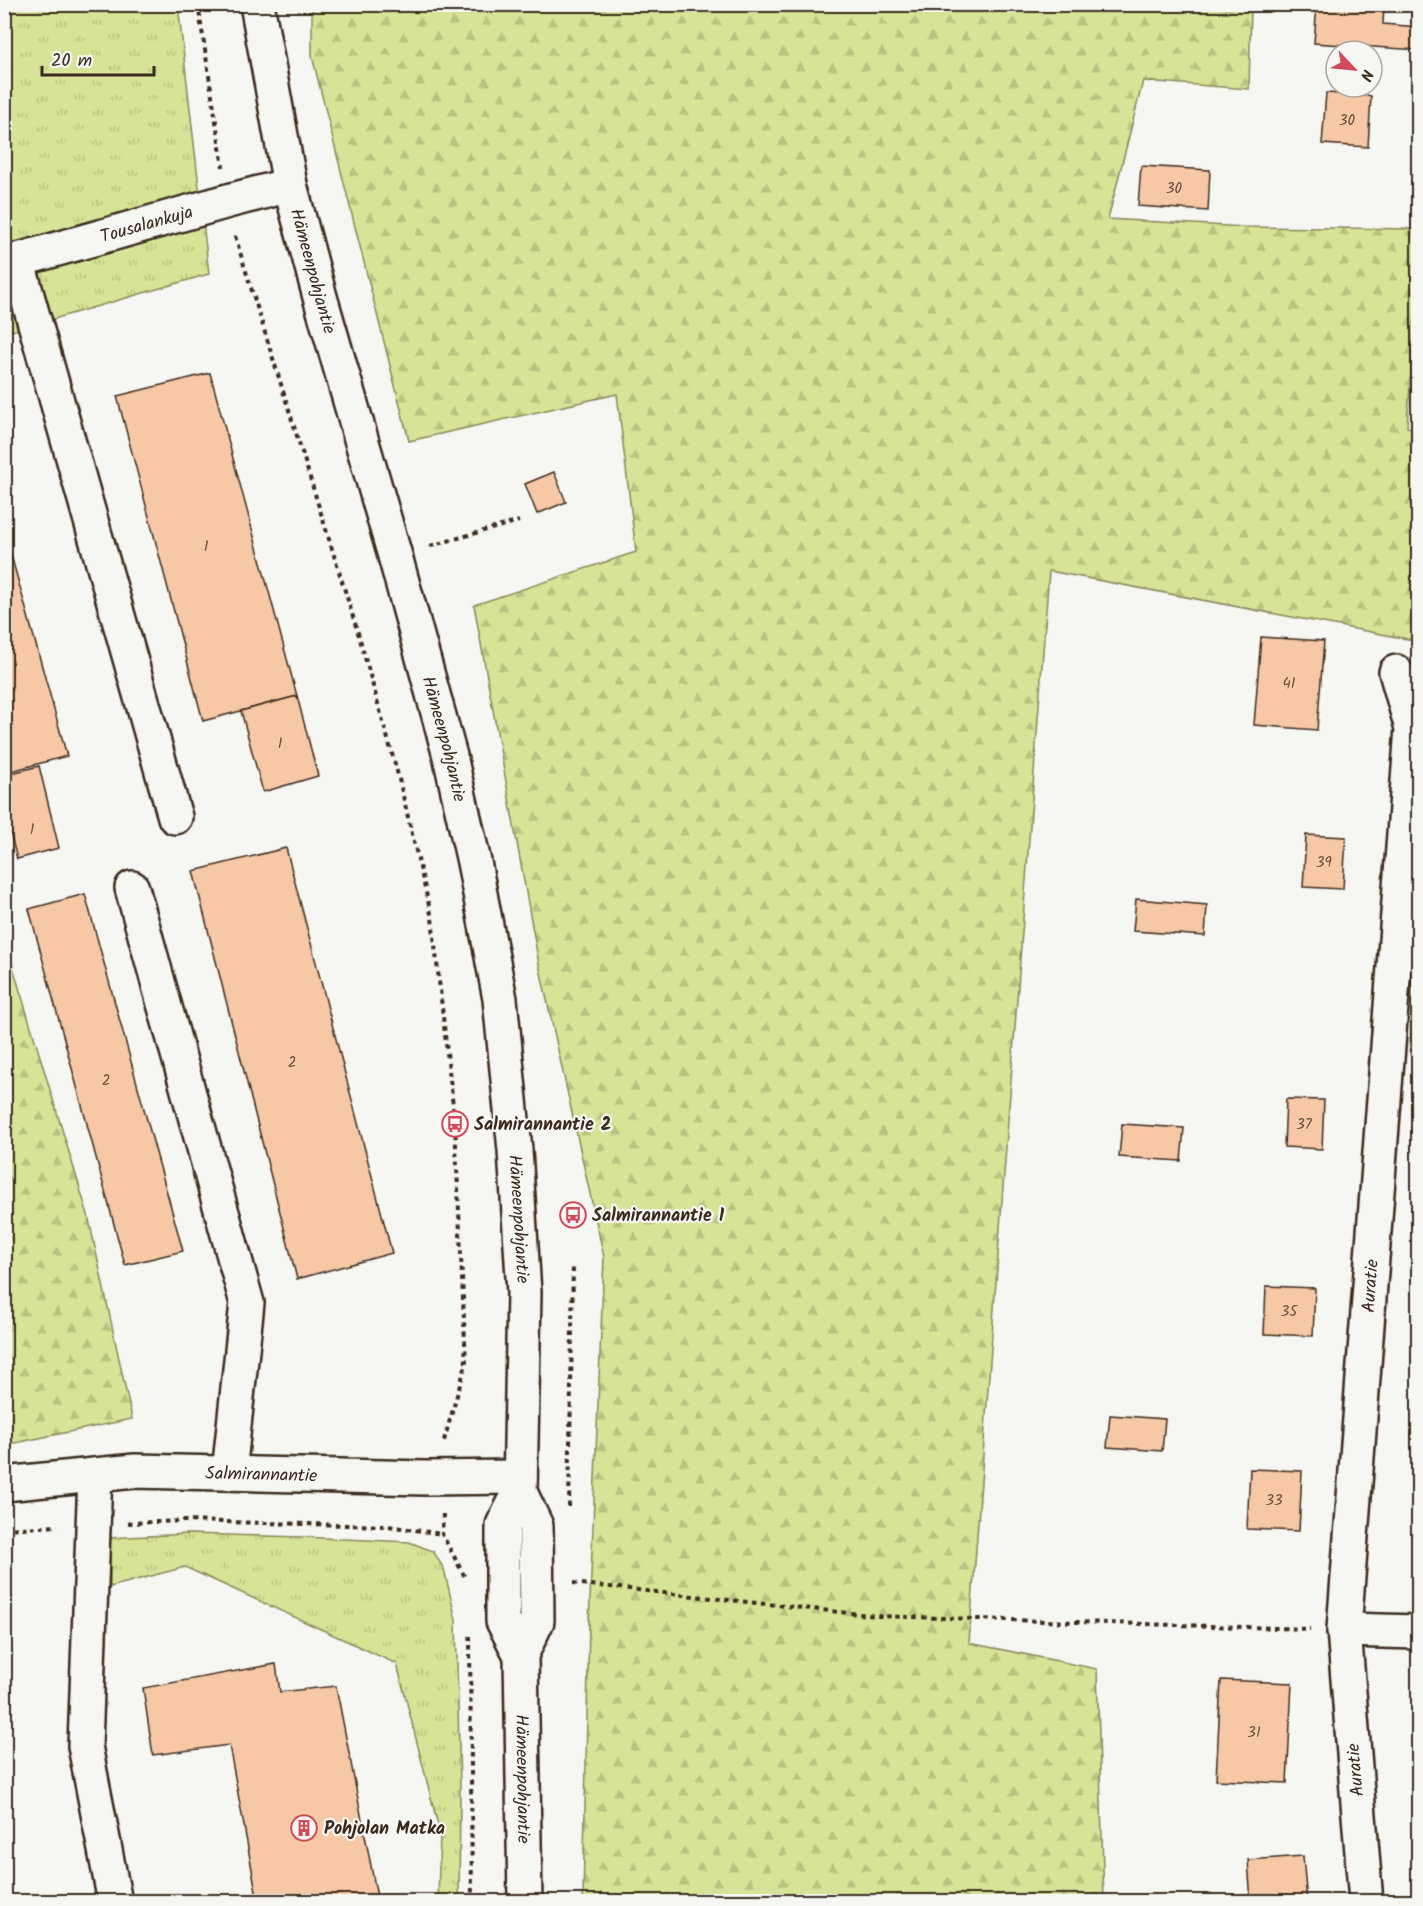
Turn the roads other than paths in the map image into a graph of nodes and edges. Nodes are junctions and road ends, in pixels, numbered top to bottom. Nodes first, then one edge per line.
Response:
1 (257, 4) edge
2 (290, 185) junction
3 (11, 262) edge
4 (1396, 672) dead end
5 (175, 818) dead end
6 (132, 888) dead end
7 (229, 1473) junction
8 (95, 1475) junction
9 (4, 1484) edge
10 (520, 1485) junction
11 (1344, 1630) junction
12 (1419, 1632) edge
13 (521, 1655) junction
14 (115, 1902) edge
15 (525, 1902) edge
16 (1366, 1902) edge

1 - 2 street, Hämeenpohjantie
2 - 3 street, Tousalankuja
2 - 10 street, Hämeenpohjantie
3 - 5 street
4 - 11 street, Auratie
6 - 7 street
7 - 8 street, Salmirannantie
7 - 10 street, Salmirannantie
8 - 9 street, Salmirannantie
8 - 14 street
10 - 13 street, Hämeenpohjantie
10 - 13 street, Hämeenpohjantie
11 - 12 street
11 - 16 street, Auratie
13 - 15 street, Hämeenpohjantie

